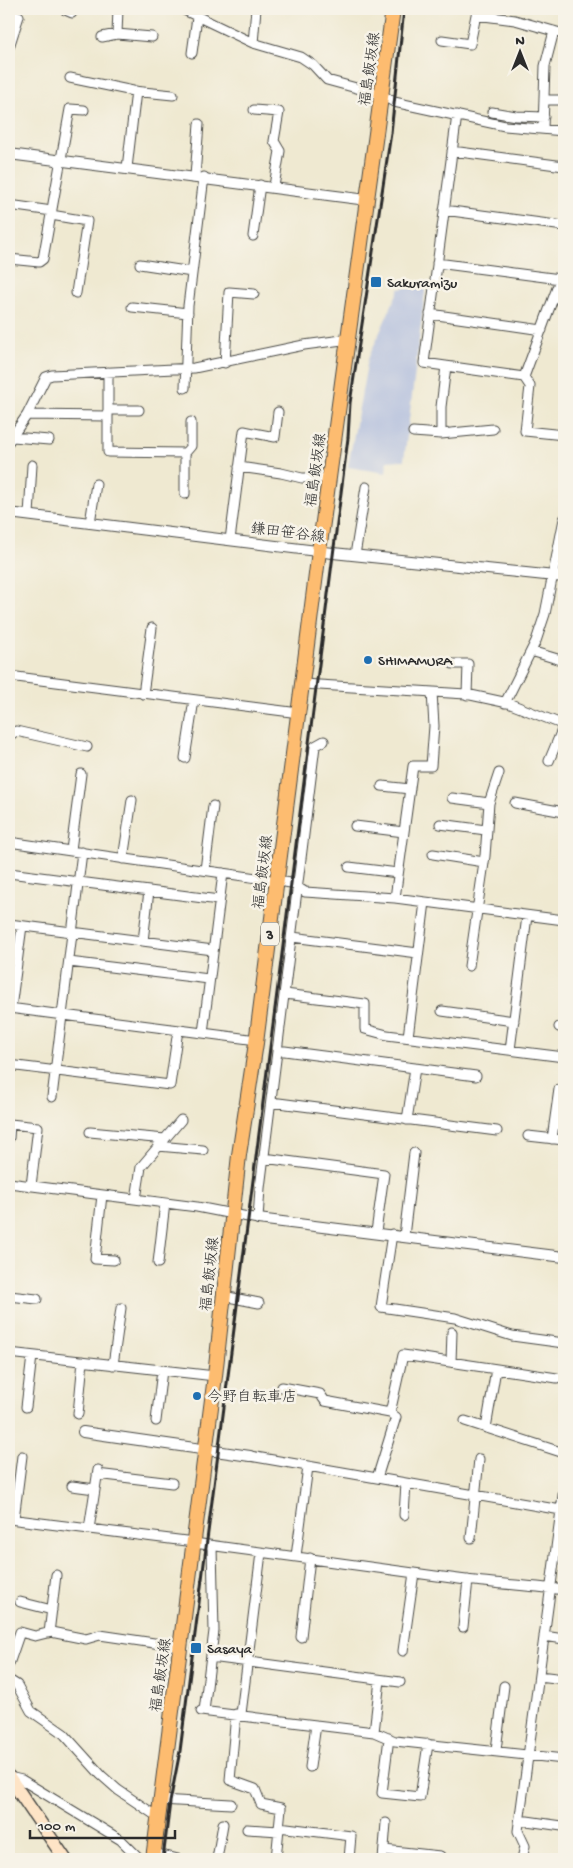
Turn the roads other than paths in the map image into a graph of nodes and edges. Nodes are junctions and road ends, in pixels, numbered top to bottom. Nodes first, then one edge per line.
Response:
1 (63, 9) edge
2 (118, 9) edge
3 (182, 9) edge
4 (256, 9) edge
5 (393, 9) edge
6 (20, 12) edge
7 (478, 12) edge
8 (9, 13) edge
9 (72, 13) dead end
10 (197, 17) junction
11 (554, 31) junction
12 (117, 34) junction
13 (564, 34) edge
14 (102, 37) dead end
15 (152, 37) dead end
16 (442, 40) dead end
17 (253, 43) junction
18 (9, 47) edge
19 (192, 53) dead end
20 (70, 78) dead end
21 (136, 91) junction
22 (173, 95) dead end
23 (382, 95) junction
24 (545, 100) junction
25 (564, 100) edge
26 (84, 110) dead end
27 (254, 110) dead end
28 (492, 112) dead end
29 (457, 115) junction
30 (544, 117) junction
31 (199, 124) dead end
32 (543, 129) junction
33 (564, 131) edge
34 (452, 150) junction
35 (9, 154) edge
36 (61, 161) junction
37 (564, 166) edge
38 (128, 168) junction
39 (199, 177) junction
40 (260, 185) junction
41 (274, 186) junction
42 (368, 200) junction
43 (9, 205) edge
44 (444, 210) junction
45 (51, 213) junction
46 (564, 226) edge
47 (253, 236) dead end
48 (9, 259) edge
49 (437, 263) junction
50 (140, 264) dead end
51 (564, 269) edge
52 (192, 272) junction
53 (560, 279) junction
54 (76, 293) dead end
55 (254, 294) dead end
56 (132, 307) dead end
57 (188, 313) junction
58 (430, 314) junction
59 (542, 330) junction
60 (350, 339) junction
61 (225, 363) junction
62 (446, 366) junction
63 (186, 369) junction
64 (108, 372) junction
65 (524, 377) junction
66 (185, 388) dead end
67 (139, 410) dead end
68 (278, 412) dead end
69 (108, 413) junction
70 (27, 415) junction
71 (191, 422) dead end
72 (493, 429) dead end
73 (413, 432) dead end
74 (441, 434) junction
75 (564, 436) edge
76 (11, 439) edge
77 (49, 440) dead end
78 (185, 453) junction
79 (32, 465) dead end
80 (239, 468) junction
81 (330, 478) junction
82 (96, 484) dead end
83 (366, 487) dead end
84 (185, 494) dead end
85 (9, 512) edge
86 (28, 515) junction
87 (564, 520) edge
88 (90, 523) junction
89 (230, 540) junction
90 (319, 551) junction
91 (356, 555) junction
92 (553, 576) junction
93 (564, 577) edge
94 (152, 628) dead end
95 (531, 651) junction
96 (564, 661) edge
97 (454, 664) dead end
98 (9, 676) edge
99 (303, 684) junction
100 (432, 692) junction
101 (143, 694) junction
102 (467, 695) junction
103 (194, 700) junction
104 (505, 703) junction
105 (299, 713) junction
106 (564, 725) edge
107 (9, 736) edge
108 (324, 741) dead end
109 (87, 747) dead end
110 (186, 758) dead end
111 (549, 761) dead end
112 (499, 773) dead end
113 (81, 774) dead end
114 (382, 786) dead end
115 (410, 789) junction
116 (452, 798) dead end
117 (132, 800) dead end
118 (489, 803) junction
119 (515, 803) dead end
120 (213, 806) dead end
121 (564, 812) edge
122 (440, 824) dead end
123 (356, 826) dead end
124 (486, 830) junction
125 (404, 832) junction
126 (9, 842) edge
127 (71, 850) junction
128 (82, 852) junction
129 (433, 854) dead end
130 (124, 859) junction
131 (484, 862) junction
132 (349, 866) dead end
133 (205, 870) junction
134 (9, 873) edge
135 (223, 873) junction
136 (398, 873) junction
137 (277, 880) junction
138 (79, 882) junction
139 (298, 888) junction
140 (149, 891) junction
141 (395, 898) junction
142 (219, 900) junction
143 (425, 902) junction
144 (476, 909) junction
145 (528, 916) junction
146 (564, 920) edge
147 (9, 924) edge
148 (22, 926) junction
149 (73, 932) junction
150 (292, 938) junction
151 (143, 941) junction
152 (212, 950) junction
153 (418, 953) junction
154 (13, 955) edge
155 (69, 962) junction
156 (469, 966) dead end
157 (209, 979) junction
158 (285, 994) junction
159 (10, 1008) edge
160 (442, 1011) dead end
161 (62, 1015) junction
162 (514, 1021) junction
163 (178, 1030) junction
164 (203, 1033) junction
165 (408, 1037) junction
166 (257, 1040) junction
167 (278, 1050) junction
168 (510, 1050) junction
169 (564, 1058) edge
170 (9, 1065) edge
171 (415, 1068) junction
172 (55, 1071) junction
173 (476, 1076) dead end
174 (564, 1090) edge
175 (52, 1097) dead end
176 (271, 1102) junction
177 (181, 1120) dead end
178 (407, 1120) junction
179 (497, 1131) dead end
180 (90, 1132) dead end
181 (528, 1136) dead end
182 (9, 1138) edge
183 (552, 1139) junction
184 (564, 1140) edge
185 (162, 1142) junction
186 (203, 1150) dead end
187 (414, 1153) dead end
188 (264, 1158) junction
189 (9, 1183) edge
190 (31, 1186) junction
191 (102, 1195) junction
192 (136, 1199) junction
193 (165, 1203) junction
194 (232, 1213) junction
195 (258, 1219) junction
196 (376, 1232) junction
197 (392, 1234) junction
198 (404, 1236) junction
199 (564, 1257) edge
200 (114, 1260) dead end
201 (158, 1262) dead end
202 (11, 1293) edge
203 (223, 1296) junction
204 (37, 1299) dead end
205 (259, 1303) dead end
206 (121, 1308) dead end
207 (452, 1332) dead end
208 (564, 1343) edge
209 (9, 1353) edge
210 (32, 1356) junction
211 (83, 1362) junction
212 (451, 1362) junction
213 (113, 1365) junction
214 (496, 1369) junction
215 (162, 1370) junction
216 (215, 1376) junction
217 (557, 1378) dead end
218 (282, 1388) dead end
219 (26, 1407) dead end
220 (390, 1413) junction
221 (78, 1414) dead end
222 (156, 1421) dead end
223 (465, 1421) dead end
224 (486, 1428) junction
225 (82, 1432) dead end
226 (205, 1449) junction
227 (564, 1453) edge
228 (22, 1456) dead end
229 (250, 1456) joint
230 (479, 1459) dead end
231 (308, 1467) junction
232 (377, 1478) junction
233 (172, 1483) dead end
234 (406, 1483) junction
235 (72, 1486) dead end
236 (564, 1488) edge
237 (95, 1489) junction
238 (476, 1495) junction
239 (561, 1510) junction
240 (404, 1516) dead end
241 (11, 1519) edge
242 (89, 1529) junction
243 (471, 1538) dead end
244 (194, 1543) junction
245 (212, 1546) junction
246 (261, 1553) junction
247 (296, 1556) junction
248 (310, 1558) junction
249 (414, 1573) junction
250 (56, 1575) dead end
251 (468, 1580) junction
252 (551, 1588) junction
253 (564, 1590) edge
254 (20, 1602) dead end
255 (52, 1610) junction
256 (463, 1627) dead end
257 (49, 1633) junction
258 (301, 1636) dead end
259 (544, 1636) junction
260 (564, 1639) edge
261 (180, 1647) junction
262 (403, 1650) dead end
263 (210, 1658) junction
264 (248, 1663) junction
265 (9, 1664) edge
266 (539, 1676) junction
267 (564, 1679) edge
268 (9, 1680) edge
269 (380, 1680) junction
270 (400, 1682) dead end
271 (504, 1686) dead end
272 (239, 1714) junction
273 (316, 1725) junction
274 (374, 1732) junction
275 (389, 1738) junction
276 (428, 1744) junction
277 (496, 1750) junction
278 (529, 1754) junction
279 (564, 1759) edge
280 (310, 1767) dead end
281 (9, 1777) edge
282 (160, 1800) junction
283 (230, 1804) dead end
284 (158, 1817) junction
285 (520, 1820) junction
286 (386, 1823) dead end
287 (223, 1824) dead end
288 (562, 1826) dead end
289 (247, 1829) dead end
290 (279, 1829) junction
291 (384, 1854) edge
292 (154, 1856) edge
293 (65, 1859) edge
294 (140, 1859) edge
295 (178, 1859) edge
296 (217, 1859) edge
297 (276, 1859) edge
298 (349, 1859) edge
299 (443, 1859) edge
300 (522, 1859) edge

1 - 9 street
2 - 12 street
3 - 10 street
4 - 17 street
5 - 23 main road, 福島飯坂線 / 3
6 - 8 street
6 - 18 street
7 - 11 street
7 - 16 street
10 - 17 street
10 - 19 street
11 - 13 street
11 - 24 street
12 - 14 street
12 - 15 street
17 - 23 street
20 - 21 street
21 - 22 street
21 - 38 street
23 - 29 street
23 - 42 main road, 福島飯坂線 / 3
24 - 25 street
24 - 30 street
26 - 36 street
27 - 41 street
28 - 30 street
29 - 32 street
29 - 34 street
30 - 32 street
31 - 39 street
32 - 33 street
34 - 37 street
34 - 44 street
35 - 36 street
36 - 38 street
36 - 45 street
38 - 39 street
39 - 40 street
39 - 52 street
40 - 41 street
40 - 47 street
41 - 42 street
42 - 60 main road, 福島飯坂線 / 3
43 - 45 street
44 - 46 street
44 - 49 street
45 - 48 street
45 - 54 street
49 - 53 street
49 - 58 street
50 - 52 street
51 - 53 street
52 - 57 street
53 - 59 street
55 - 61 street
56 - 57 street
57 - 63 street
58 - 59 street
58 - 62 street
59 - 65 street
60 - 61 street
60 - 81 main road, 福島飯坂線 / 3
61 - 63 street
62 - 65 street
62 - 74 street
63 - 64 street
63 - 66 street
64 - 69 street
64 - 70 street
65 - 75 street
67 - 69 street
68 - 80 street
69 - 70 street
69 - 78 street
70 - 76 street
71 - 78 street
72 - 74 street
73 - 74 street
76 - 77 street
78 - 84 street
79 - 86 street
80 - 81 street
80 - 89 street
81 - 90 main road, 福島飯坂線 / 3
82 - 88 street
83 - 91 street
85 - 86 street, 鎌田笹谷線
86 - 88 street, 鎌田笹谷線
87 - 92 street
88 - 89 street, 鎌田笹谷線
89 - 90 street, 鎌田笹谷線
90 - 91 street, 鎌田笹谷線
90 - 99 main road, 福島飯坂線 / 3
91 - 92 street, 鎌田笹谷線
92 - 93 street, 鎌田笹谷線
92 - 95 street
94 - 101 street
95 - 96 street
95 - 104 street
97 - 102 street
98 - 101 street
99 - 100 street
99 - 105 main road, 福島飯坂線 / 3
100 - 102 street
100 - 115 street
101 - 103 street
102 - 104 street
103 - 105 street
103 - 110 street
104 - 106 street
105 - 137 main road, 福島飯坂線 / 3
106 - 111 street
107 - 109 street
108 - 139 street
112 - 118 street
113 - 127 street
114 - 115 street
115 - 125 street
116 - 118 street
117 - 130 street
118 - 124 street
119 - 121 street
120 - 133 street
122 - 124 street
123 - 125 street
124 - 131 street
125 - 136 street
126 - 127 street
127 - 128 street
128 - 130 street
128 - 138 street
129 - 131 street
130 - 133 street
131 - 144 street
132 - 136 street
133 - 135 street
134 - 138 street
135 - 137 street
135 - 142 street
136 - 141 street
137 - 139 street
137 - 166 main road, 福島飯坂線 / 3
138 - 140 street
138 - 149 street
139 - 141 street
139 - 150 street
140 - 142 street
140 - 151 street
141 - 143 street
142 - 152 street
143 - 144 street
143 - 153 street
144 - 145 street
144 - 156 street
145 - 146 street
145 - 162 street
147 - 148 street
148 - 149 street
148 - 154 street
149 - 151 street
149 - 155 street
150 - 153 street
150 - 158 street
151 - 152 street
152 - 157 street
153 - 165 street
154 - 159 street
155 - 157 street
155 - 161 street
157 - 164 street
158 - 165 street
158 - 167 street
159 - 161 street
160 - 162 street
161 - 163 street
161 - 172 street
162 - 168 street
163 - 164 street
163 - 172 street
164 - 166 street
165 - 168 street
166 - 194 main road, 福島飯坂線 / 3
167 - 171 street
167 - 176 street
168 - 169 street
170 - 172 street
171 - 173 street
171 - 178 street
172 - 175 street
174 - 183 street
176 - 178 street
176 - 188 street
177 - 185 street
178 - 179 street
180 - 185 street
181 - 183 street
182 - 190 street
183 - 184 street
185 - 186 street
185 - 192 street
187 - 198 street
188 - 195 street
188 - 196 street
189 - 190 street
190 - 191 street
191 - 192 street
191 - 200 street
192 - 193 street
193 - 194 street
193 - 201 street
194 - 195 street
194 - 203 main road, 福島飯坂線 / 3
195 - 196 street
196 - 197 street
197 - 198 street
197 - 208 street
198 - 199 street
202 - 204 street
203 - 205 street
203 - 216 main road, 福島飯坂線 / 3
206 - 213 street
207 - 212 street
209 - 210 street
210 - 211 street
210 - 219 street
211 - 213 street
211 - 221 street
212 - 214 street
212 - 220 street
213 - 215 street
214 - 217 street
214 - 224 street
215 - 216 street
215 - 222 street
216 - 226 main road, 福島飯坂線 / 3
218 - 220 street
220 - 232 street
223 - 224 street
224 - 227 street
225 - 226 street
226 - 229 street
226 - 244 main road, 福島飯坂線 / 3
228 - 241 street
229 - 231 street
230 - 238 street
231 - 232 street
231 - 247 street
232 - 234 street
233 - 237 street
234 - 238 street
234 - 240 street
235 - 237 street
236 - 239 street
237 - 242 street
238 - 239 street
238 - 243 street
239 - 252 street
241 - 242 street
242 - 244 street
244 - 245 street
244 - 261 main road, 福島飯坂線 / 3
245 - 246 street
245 - 263 street
246 - 247 street
246 - 264 street
247 - 248 street
248 - 249 street
248 - 258 street
249 - 251 street
249 - 262 street
250 - 255 street
251 - 252 street
251 - 256 street
252 - 253 street
252 - 259 street
254 - 255 street
255 - 257 street
257 - 261 street
257 - 265 street
259 - 260 street
259 - 266 street
261 - 282 main road, 福島飯坂線 / 3
263 - 264 street
263 - 272 street
264 - 269 street
264 - 272 street
266 - 267 street
266 - 278 street
268 - 284 street
269 - 270 street
269 - 274 street
271 - 277 street
272 - 273 street
272 - 290 street
273 - 274 street
273 - 280 street
274 - 275 street
275 - 276 street
275 - 276 street
276 - 277 street
277 - 278 street
278 - 279 street
278 - 285 street
281 - 293 main road
281 - 294 street
282 - 283 street
282 - 284 main road, 福島飯坂線 / 3
284 - 292 main road, 福島飯坂線 / 3
285 - 288 street
285 - 300 street
286 - 291 street
287 - 296 street
289 - 290 street
290 - 297 street
290 - 298 street
291 - 299 street
292 - 295 street

